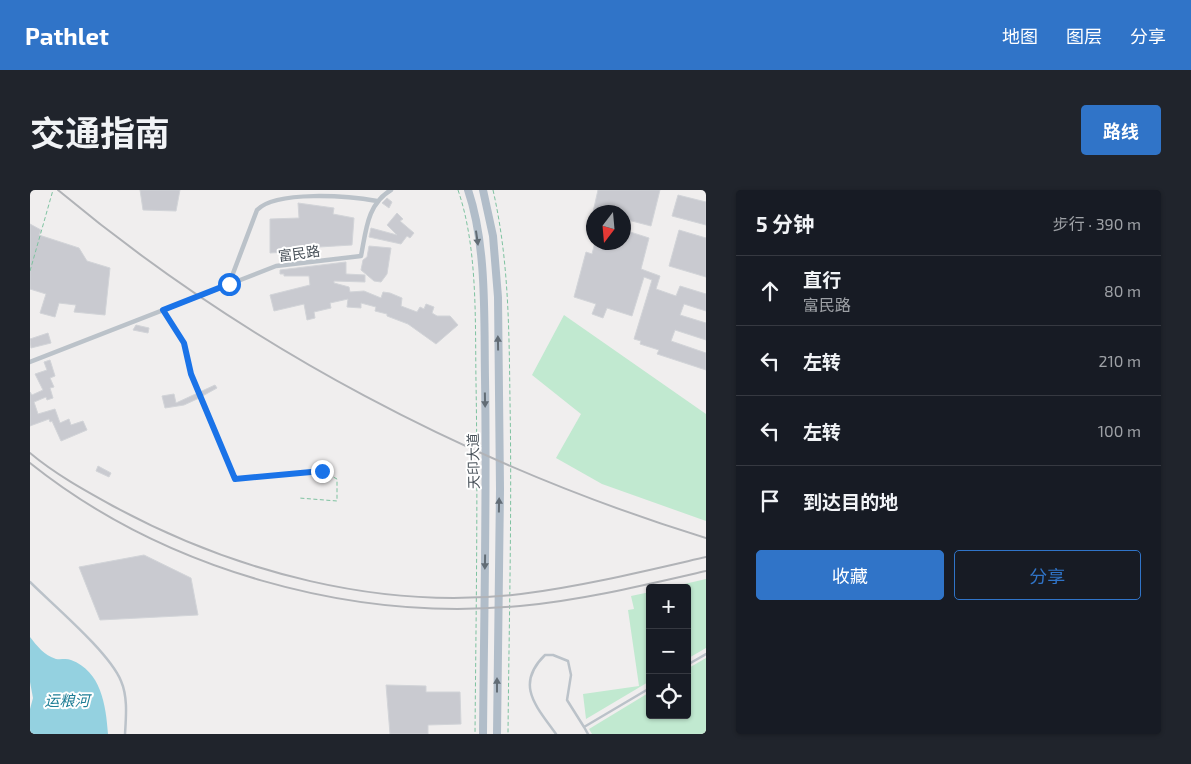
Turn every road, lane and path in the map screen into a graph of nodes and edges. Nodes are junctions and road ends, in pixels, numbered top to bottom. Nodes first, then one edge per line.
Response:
1 (54, 190) edge
2 (391, 190) edge
3 (458, 190) edge
4 (468, 190) edge
5 (483, 190) edge
6 (493, 190) edge
7 (377, 201) junction
8 (30, 271) edge
9 (229, 284) junction
10 (163, 310) junction
11 (30, 362) edge
12 (299, 498) dead end
13 (30, 582) edge
14 (706, 654) edge
15 (691, 663) edge
16 (646, 690) edge
17 (584, 728) junction
18 (125, 734) edge
19 (475, 734) edge
20 (483, 734) edge
21 (496, 734) edge
22 (508, 734) edge
23 (556, 734) edge
24 (588, 734) edge

1 - 8 path
2 - 7 street
3 - 19 path
4 -> 20 main road, 天印大道
21 -> 5 main road, 天印大道
6 - 22 path
7 - 9 street, 富民路
7 - 9 street
9 - 10 street, 富民路
10 - 11 street, 富民路
10 - 12 path
13 - 18 lane
14 - 15 lane
16 - 17 lane
17 - 23 lane
17 - 24 lane

